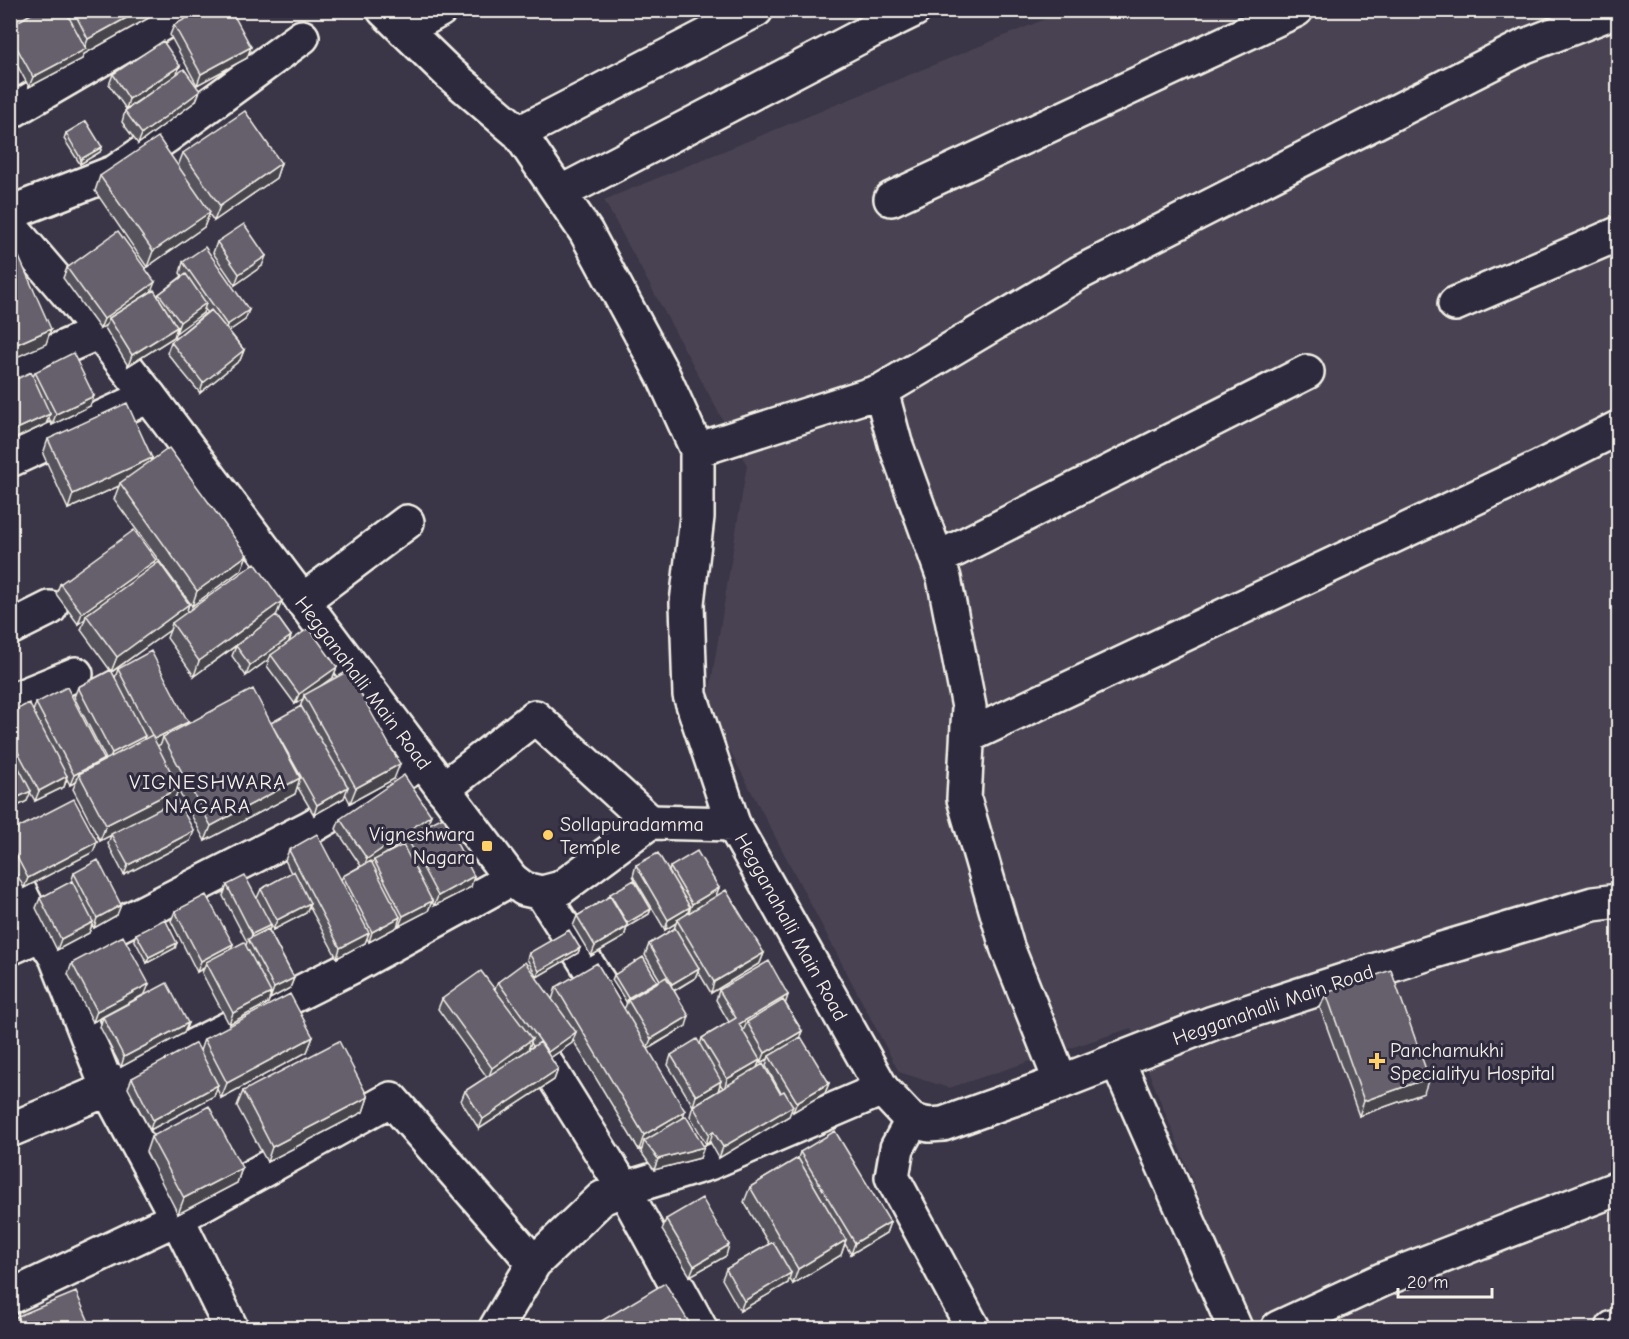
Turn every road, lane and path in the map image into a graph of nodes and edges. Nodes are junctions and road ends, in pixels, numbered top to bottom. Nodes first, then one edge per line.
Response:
1 (185, 10) edge
2 (440, 10) edge
3 (756, 10) edge
4 (914, 10) edge
5 (1296, 10) edge
6 (394, 20) edge
7 (1612, 21) edge
8 (302, 37) dead end
9 (10, 112) edge
10 (519, 133) junction
11 (560, 193) junction
12 (891, 199) dead end
13 (10, 213) edge
14 (10, 226) edge
15 (1618, 234) edge
16 (1455, 304) dead end
17 (99, 332) junction
18 (10, 371) edge
19 (1307, 372) dead end
20 (881, 391) junction
21 (149, 396) junction
22 (1618, 428) edge
23 (697, 450) junction
24 (10, 460) edge
25 (406, 522) dead end
26 (937, 559) junction
27 (302, 601) junction
28 (50, 608) dead end
29 (10, 628) edge
30 (76, 674) dead end
31 (10, 701) edge
32 (968, 736) junction
33 (423, 762) junction
34 (443, 789) junction
35 (650, 822) junction
36 (733, 824) junction
37 (10, 873) edge
38 (511, 879) junction
39 (542, 893) junction
40 (1618, 901) edge
41 (49, 945) junction
42 (10, 948) edge
43 (629, 1030) edge
44 (1116, 1060) junction
45 (544, 1062) edge
46 (1061, 1082) junction
47 (108, 1089) junction
48 (882, 1089) junction
49 (912, 1121) junction
50 (10, 1130) edge
51 (1618, 1188) edge
52 (624, 1189) junction
53 (177, 1218) junction
54 (534, 1263) junction
55 (10, 1296) edge
56 (493, 1325) edge
57 (1618, 1327) edge
58 (231, 1329) edge
59 (700, 1329) edge
60 (973, 1329) edge
61 (1235, 1329) edge
62 (1278, 1329) edge
63 (1613, 1329) edge

1 - 9 street
2 - 6 street
3 - 10 street
4 - 11 street
5 - 12 street
6 - 10 street
7 - 20 street
8 - 13 street
10 - 11 street
11 - 23 street
14 - 17 street, Hegganahalli Main Road
15 - 16 street
17 - 18 street
17 - 21 street, Hegganahalli Main Road
19 - 26 street
20 - 23 street
20 - 26 street
21 - 24 street
21 - 27 street, Hegganahalli Main Road
22 - 32 street
23 - 36 street
25 - 27 street
26 - 32 street
27 - 33 street, Hegganahalli Main Road
28 - 29 street
30 - 31 street
32 - 46 street
33 - 34 street, Hegganahalli Main Road
33 - 41 street
34 - 35 street
34 - 38 street, Hegganahalli Main Road
35 - 36 street, Hegganahalli Main Road
35 - 39 street
36 - 48 street, Hegganahalli Main Road
37 - 41 street
38 - 39 street, Hegganahalli Main Road
38 - 47 street
39 - 43 street
40 - 44 street, Hegganahalli Main Road
41 - 42 street
41 - 47 street
44 - 46 street, Hegganahalli Main Road
44 - 61 street
45 - 52 street
46 - 49 street, Hegganahalli Main Road
47 - 50 street
47 - 53 street
48 - 49 street, Hegganahalli Main Road
48 - 52 street
49 - 60 street
51 - 62 street
52 - 54 street
52 - 59 street
53 - 54 street
53 - 55 street
53 - 58 street
54 - 56 street
57 - 63 street

